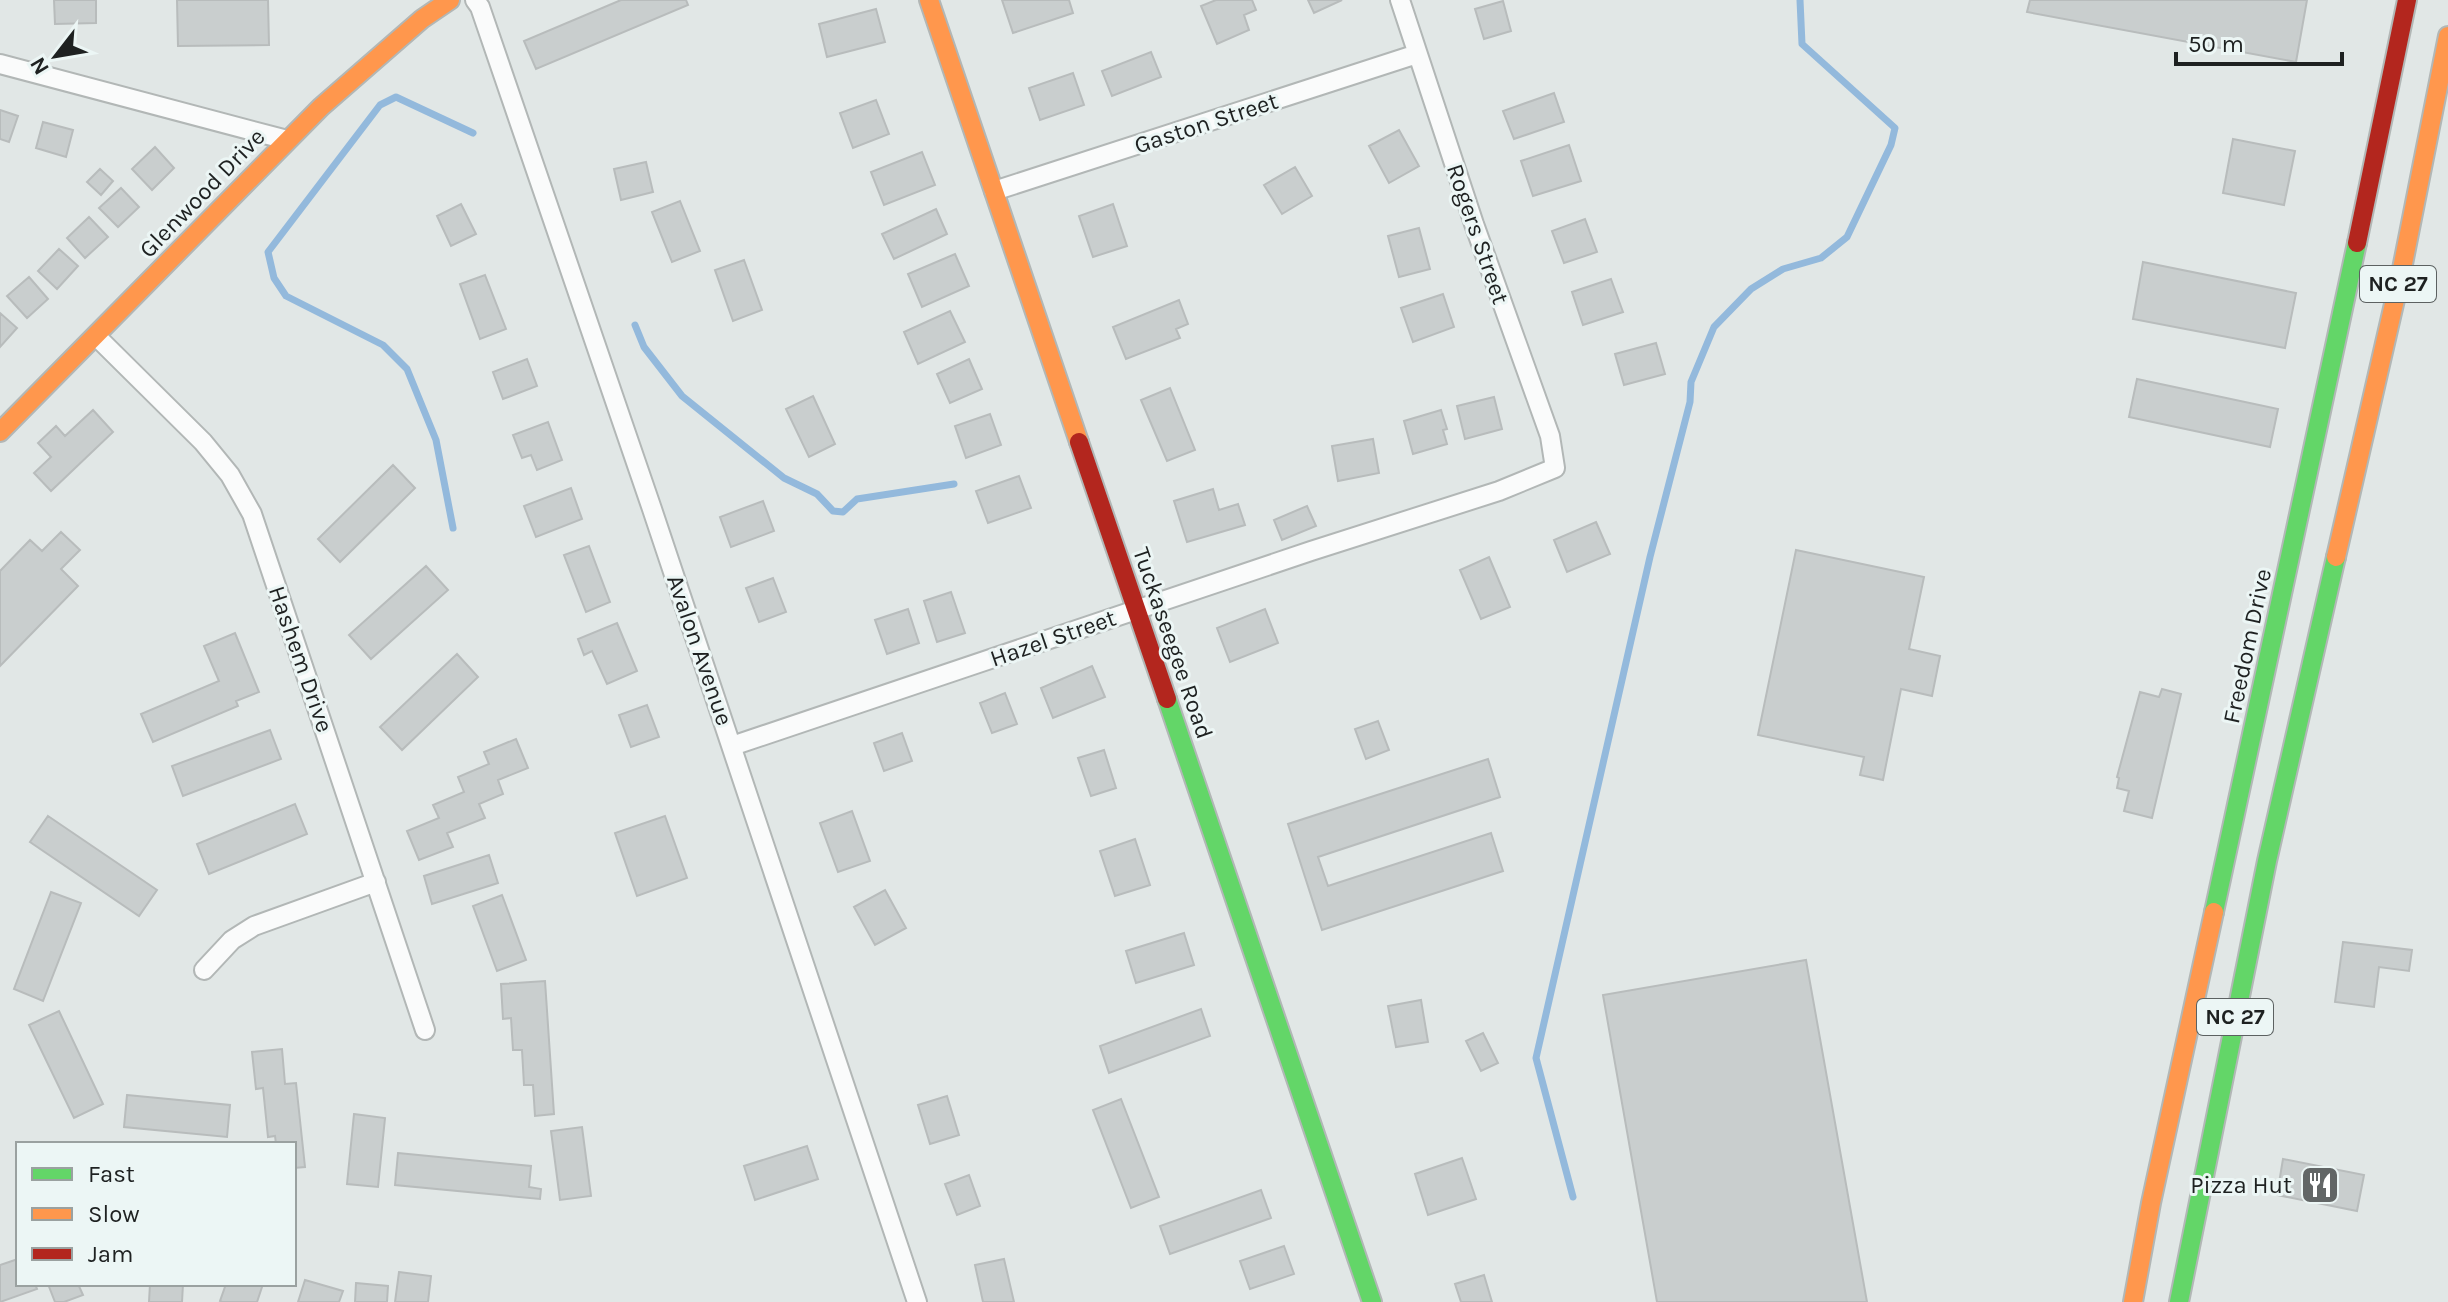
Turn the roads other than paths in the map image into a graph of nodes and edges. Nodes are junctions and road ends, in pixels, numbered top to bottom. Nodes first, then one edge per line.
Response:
1 (450, 0) edge
2 (475, 0) edge
3 (929, 0) edge
4 (1400, 0) edge
5 (2407, 0) edge
6 (2448, 36) edge
7 (1417, 54) junction
8 (0, 64) edge
9 (287, 140) junction
10 (994, 191) junction
11 (96, 336) junction
12 (0, 432) edge
13 (1555, 468) joint
14 (2321, 525) junction
15 (1136, 610) junction
16 (732, 746) junction
17 (376, 882) junction
18 (204, 970) dead end
19 (425, 1030) dead end
20 (2142, 1299) edge
21 (917, 1302) edge
22 (1372, 1302) edge
23 (2179, 1302) edge

1 - 9 main road, Glenwood Drive
2 - 16 street, Avalon Avenue
3 - 10 main road, Tuckaseegee Road
4 - 7 street, Rogers Street
5 - 14 main road, Freedom Drive / NC 27
6 - 14 main road, Freedom Drive / NC 27
7 - 10 street, Gaston Street
7 - 13 street, Rogers Street
8 - 9 street
9 - 11 main road, Glenwood Drive
10 - 15 main road, Tuckaseegee Road
11 - 12 main road, Glenwood Drive
11 - 17 street, Hashem Drive
13 - 15 street, Hazel Street
14 - 20 main road, Freedom Drive / NC 27
14 - 23 main road, Freedom Drive / NC 27
15 - 16 street, Hazel Street
15 - 22 main road, Tuckaseegee Road
16 - 21 street, Avalon Avenue
17 - 18 street
17 - 19 street, Hashem Drive

